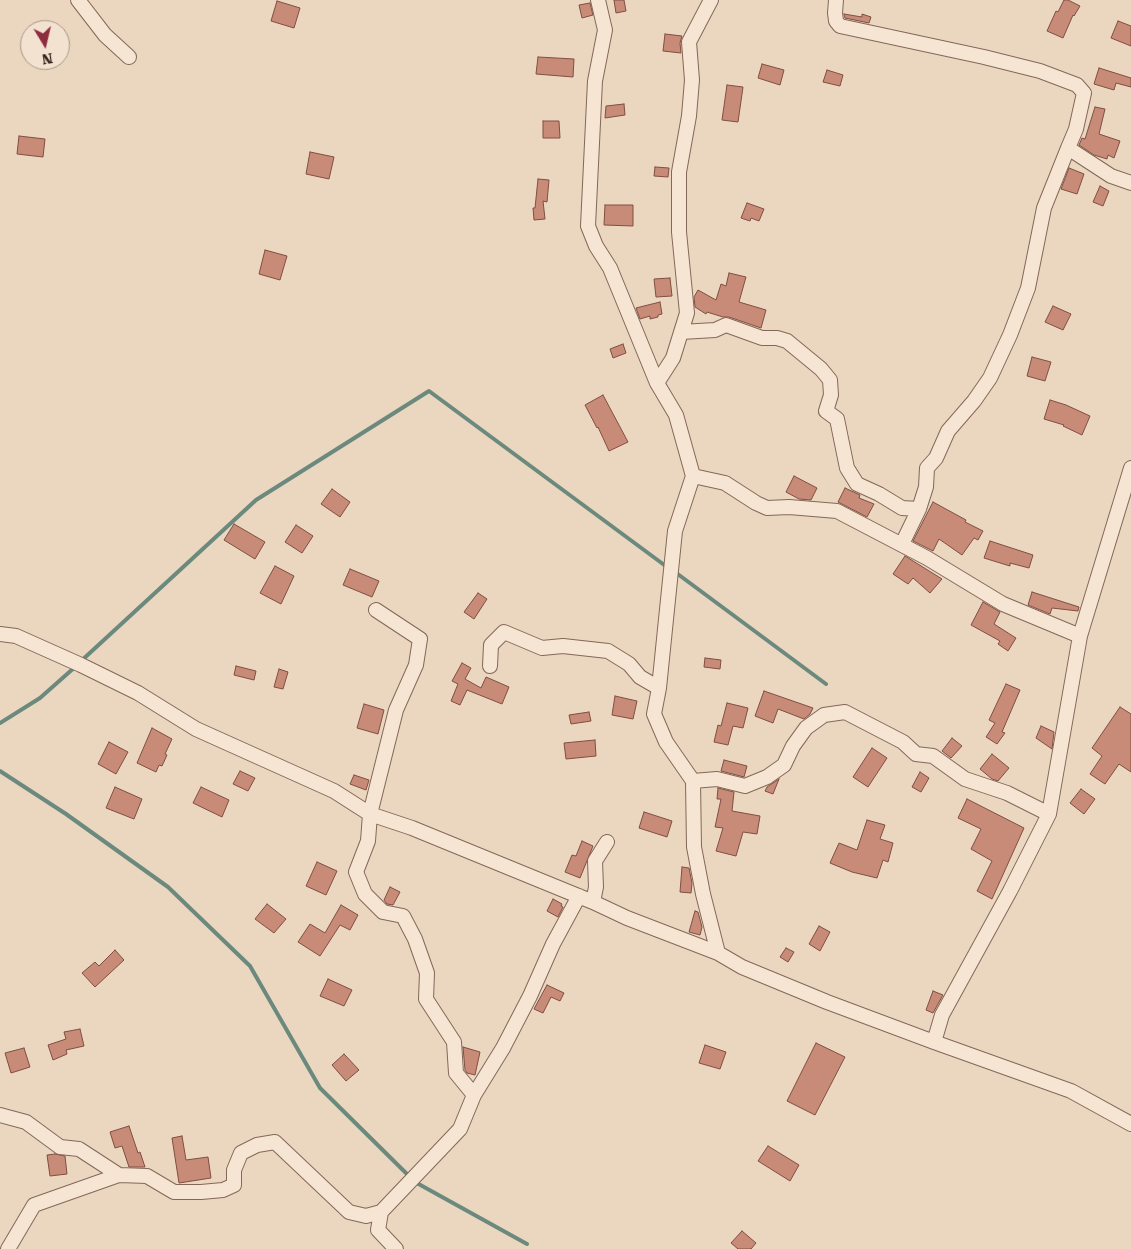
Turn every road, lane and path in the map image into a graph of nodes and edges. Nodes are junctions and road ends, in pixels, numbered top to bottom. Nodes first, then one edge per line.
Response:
1 (78, 0) edge
2 (598, 0) edge
3 (710, 0) edge
4 (836, 0) edge
5 (129, 57) dead end
6 (1068, 148) junction
7 (1131, 183) edge
8 (681, 332) junction
9 (657, 383) junction
10 (1131, 468) edge
11 (693, 476) junction
12 (919, 509) junction
13 (902, 544) junction
14 (376, 610) dead end
15 (0, 634) edge
16 (1080, 636) junction
17 (490, 666) dead end
18 (659, 688) junction
19 (693, 781) junction
20 (370, 814) junction
21 (1049, 814) junction
22 (608, 842) dead end
23 (579, 896) junction
24 (593, 902) junction
25 (718, 953) junction
26 (934, 1042) junction
27 (474, 1095) junction
28 (0, 1116) edge
29 (1131, 1124) edge
30 (119, 1175) junction
31 (381, 1212) junction
32 (8, 1249) edge
33 (396, 1249) edge

1 - 5 street
2 - 9 street
3 - 8 street
4 - 6 street
6 - 7 street
6 - 12 street
8 - 9 street
8 - 12 street
9 - 11 street
10 - 16 street
11 - 13 street
11 - 18 street
12 - 13 street
13 - 16 street
14 - 20 street
15 - 20 street
16 - 21 street
17 - 18 street
18 - 19 street
19 - 21 street
19 - 25 street
20 - 23 street
20 - 27 street
21 - 26 street
22 - 24 street
23 - 24 street
23 - 27 street
24 - 25 street
25 - 26 street
26 - 29 street
27 - 31 street
28 - 30 street
30 - 31 street
30 - 32 street
31 - 33 street

